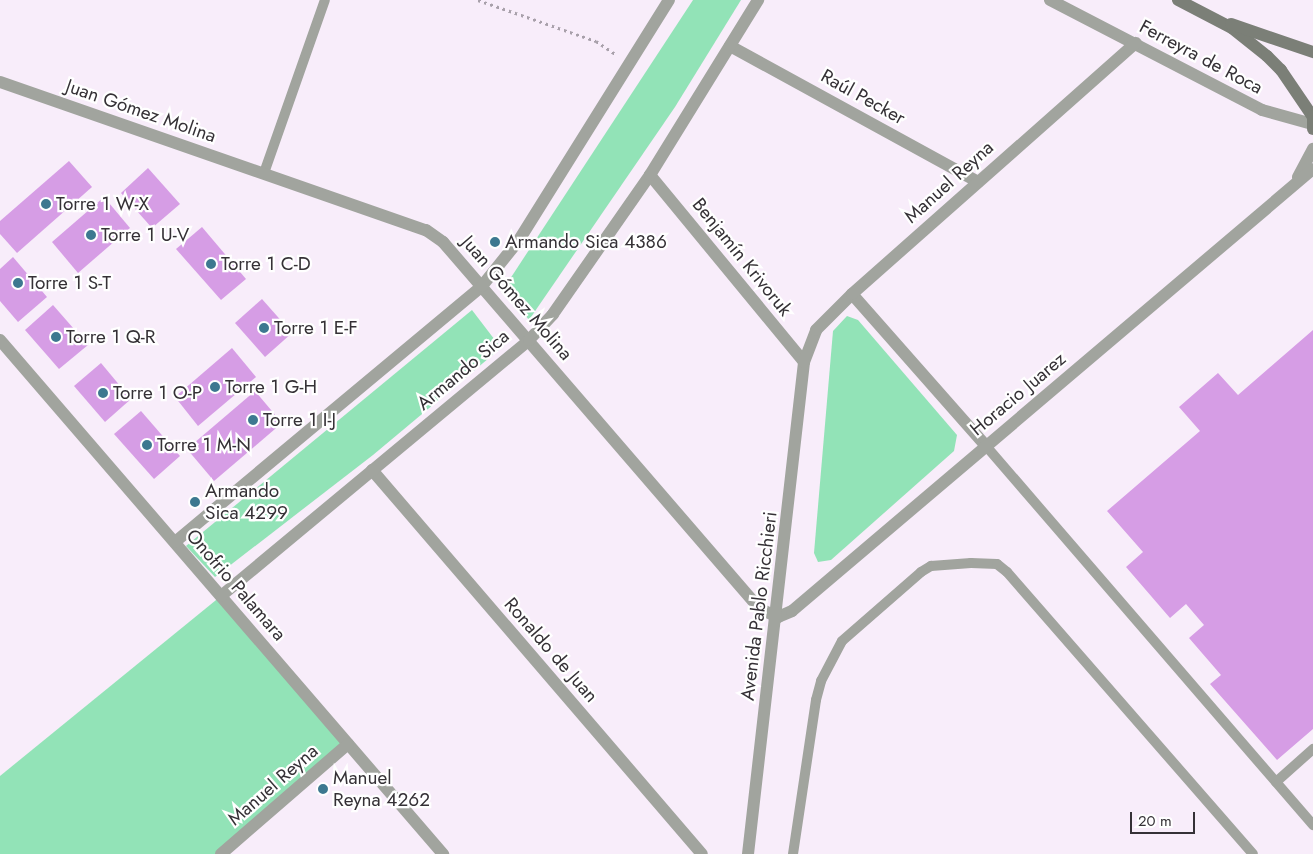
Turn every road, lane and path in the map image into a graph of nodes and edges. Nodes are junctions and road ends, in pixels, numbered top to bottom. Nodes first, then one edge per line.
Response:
1 (325, 0) edge
2 (478, 0) edge
3 (669, 0) edge
4 (758, 0) edge
5 (1050, 0) edge
6 (1178, 0) edge
7 (1215, 18) junction
8 (1136, 43) junction
9 (730, 46) junction
10 (1313, 52) edge
11 (630, 63) junction
12 (0, 82) edge
13 (1313, 121) edge
14 (1313, 149) edge
15 (1313, 169) edge
16 (264, 173) junction
17 (650, 175) junction
18 (978, 182) junction
19 (1281, 195) junction
20 (482, 286) junction
21 (852, 294) junction
22 (0, 340) edge
23 (529, 340) junction
24 (804, 362) junction
25 (986, 446) junction
26 (372, 470) junction
27 (175, 542) junction
28 (221, 596) junction
29 (778, 617) junction
30 (348, 744) junction
31 (1313, 749) edge
32 (1276, 782) junction
33 (1313, 825) edge
34 (221, 854) edge
35 (443, 854) edge
36 (702, 854) edge
37 (748, 854) edge
38 (793, 854) edge
39 (1253, 854) edge

1 - 16 lane
2 - 11 path
3 - 11 street
4 - 9 street, Armando Sica
5 - 8 street, Ferreyra de Roca
6 - 7 street, Ferreyra de Roca
7 - 10 street
7 - 13 street, Ferreyra de Roca
8 - 13 street, Ferreyra de Roca
8 - 18 street, Manuel Reyna
9 - 17 street, Armando Sica
9 - 18 street, Raúl Pecker
11 - 20 street
12 - 16 street, Juan Gómez Molina
14 - 19 street, Horacio Juarez
15 - 19 street, Horacio Juarez
16 - 20 street, Juan Gómez Molina
17 - 23 street, Armando Sica
17 - 24 street, Benjamín Krivoruk
18 - 21 street, Manuel Reyna
19 - 25 street, Horacio Juarez
20 - 23 street, Juan Gómez Molina
20 - 27 street
21 - 24 street, Manuel Reyna
21 - 25 street
22 - 27 street, Onofrio Palamara
23 - 26 street, Armando Sica
23 - 29 street, Juan Gómez Molina
24 - 29 street, Avenida Pablo Ricchieri
25 - 29 street, Horacio Juarez
25 - 32 lane
26 - 28 street, Armando Sica
26 - 36 street, Ronaldo de Juan
27 - 28 street, Onofrio Palamara
28 - 30 street, Onofrio Palamara
29 - 37 street, Avenida Pablo Ricchieri
30 - 34 street, Manuel Reyna
30 - 35 street, Onofrio Palamara
31 - 32 lane
32 - 33 lane
38 - 39 lane

